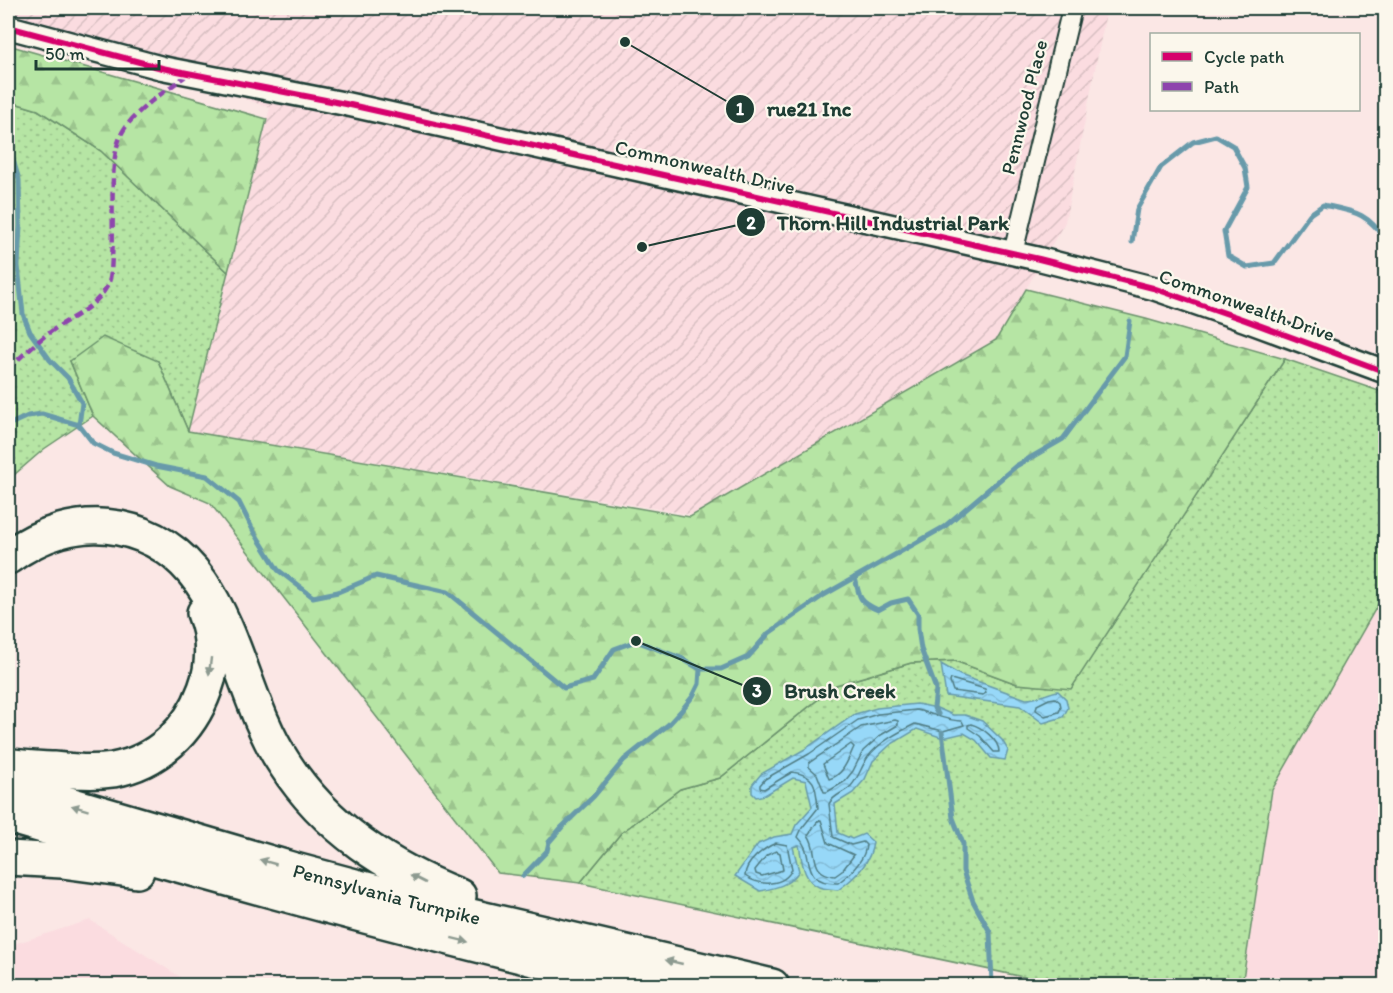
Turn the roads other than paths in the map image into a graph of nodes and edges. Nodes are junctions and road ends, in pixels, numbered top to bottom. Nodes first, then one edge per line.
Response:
1 (1072, 8) edge
2 (8, 27) edge
3 (1013, 253) junction
4 (1386, 372) edge
5 (8, 557) edge
6 (8, 574) edge
7 (8, 765) edge
8 (8, 786) edge
9 (8, 816) edge
10 (8, 858) edge
11 (342, 909) junction
12 (569, 937) junction
13 (648, 986) edge
14 (772, 986) edge

1 - 3 street, Pennwood Place
2 - 3 street, Commonwealth Drive
3 - 4 street, Commonwealth Drive
12 -> 5 highway
6 -> 7 highway
12 -> 8 highway, Pennsylvania Turnpike
9 - 11 highway, Pennsylvania Turnpike
10 - 11 highway
11 -> 13 highway, Pennsylvania Turnpike
14 -> 12 highway, Pennsylvania Turnpike

